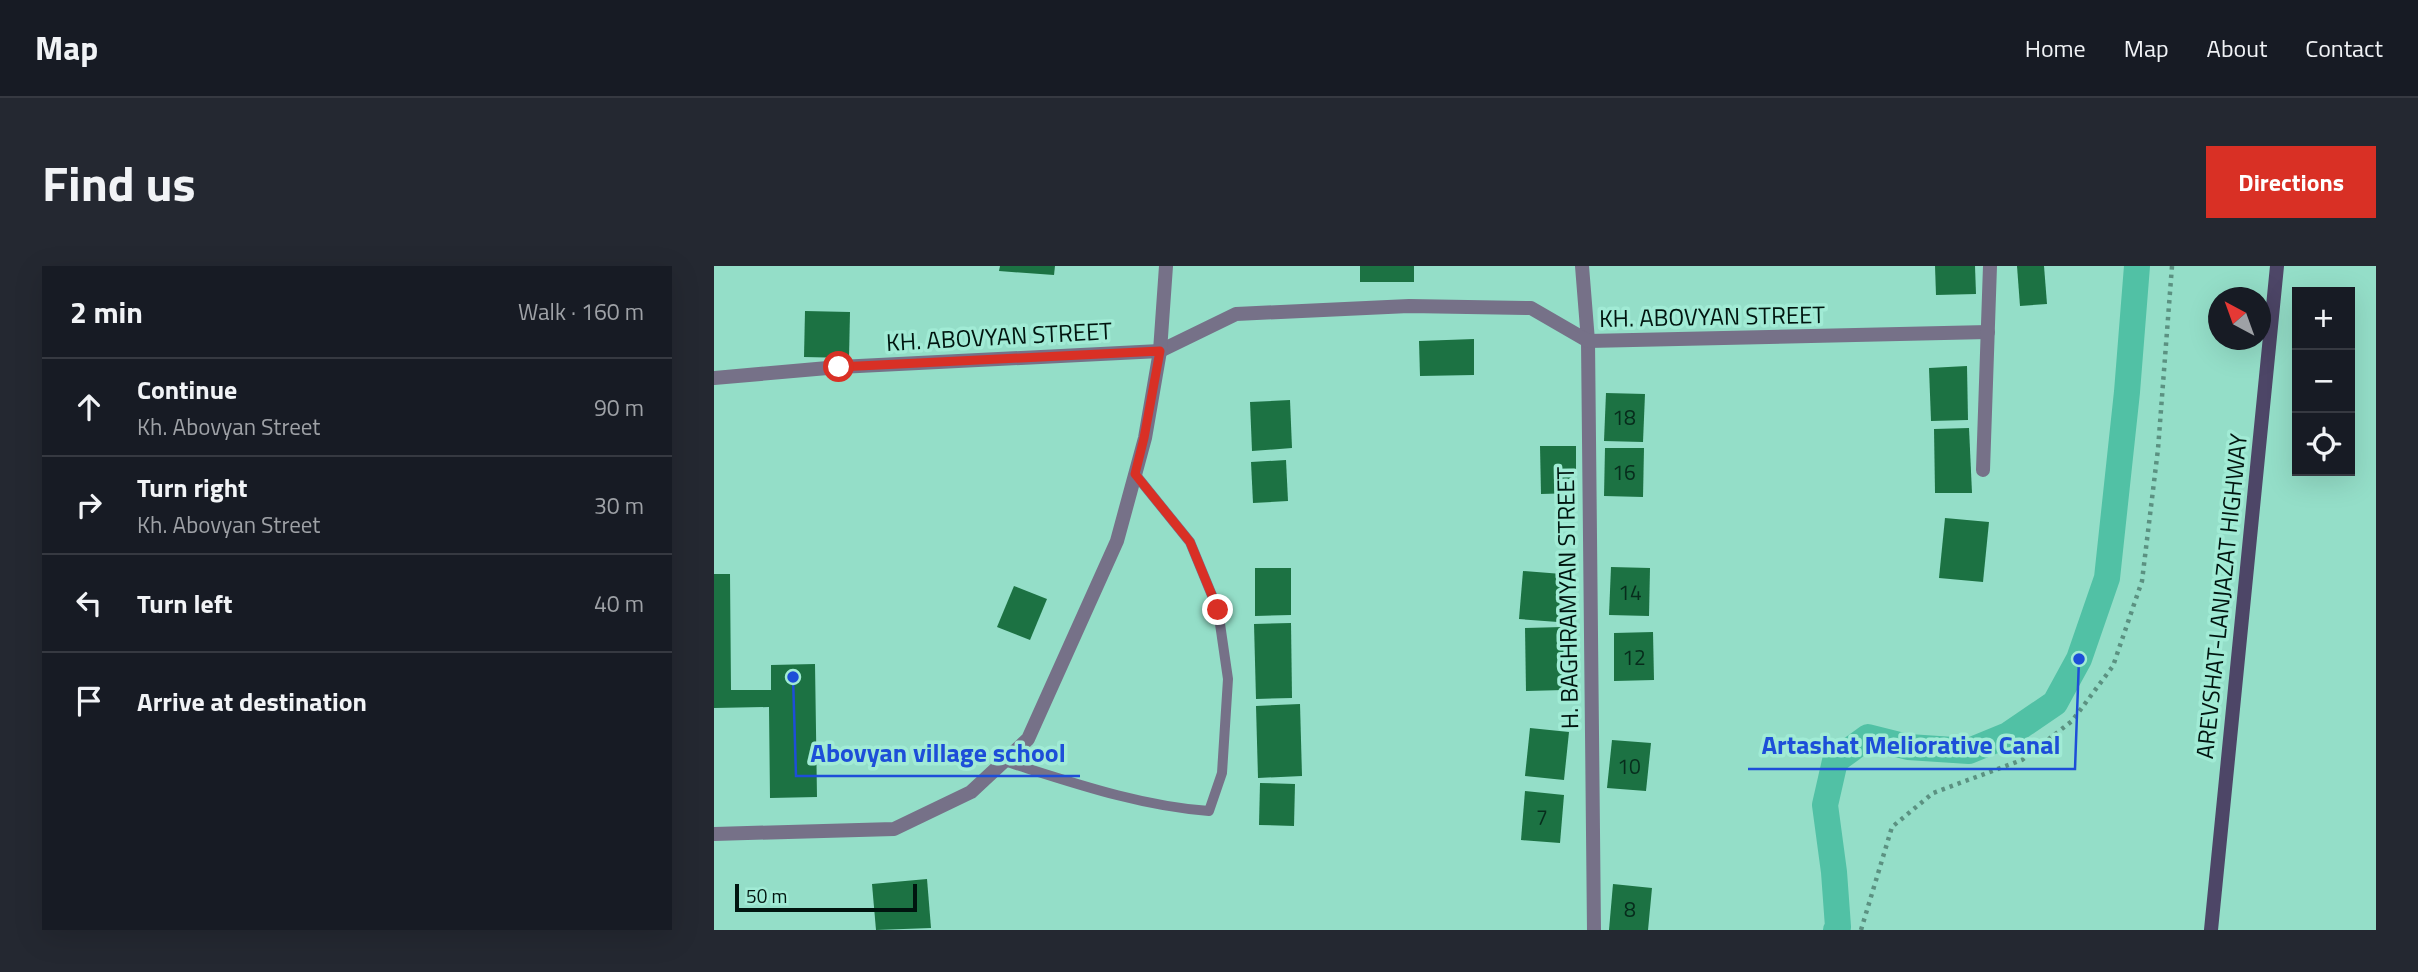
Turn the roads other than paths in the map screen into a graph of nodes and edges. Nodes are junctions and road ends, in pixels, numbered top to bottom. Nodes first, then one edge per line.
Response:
1 (1166, 266) edge
2 (1583, 266) edge
3 (1990, 266) edge
4 (2277, 266) edge
5 (1988, 332) junction
6 (1588, 341) junction
7 (1160, 351) junction
8 (714, 378) edge
9 (1983, 470) dead end
10 (1135, 474) junction
11 (1004, 761) junction
12 (714, 834) edge
13 (1594, 930) edge
14 (2211, 930) edge

1 - 7 street
2 - 6 street, H. BAGHRAMYAN STREET
3 - 5 street
4 - 14 main road, AREVSHAT-LANJAZAT HIGHWAY
5 - 6 street, KH. ABOVYAN STREET
5 - 9 street
6 - 7 street, KH. ABOVYAN STREET
6 - 13 street, H. BAGHRAMYAN STREET
7 - 8 street, KH. ABOVYAN STREET
7 - 10 street
10 - 11 street
10 - 11 lane
11 - 12 street

